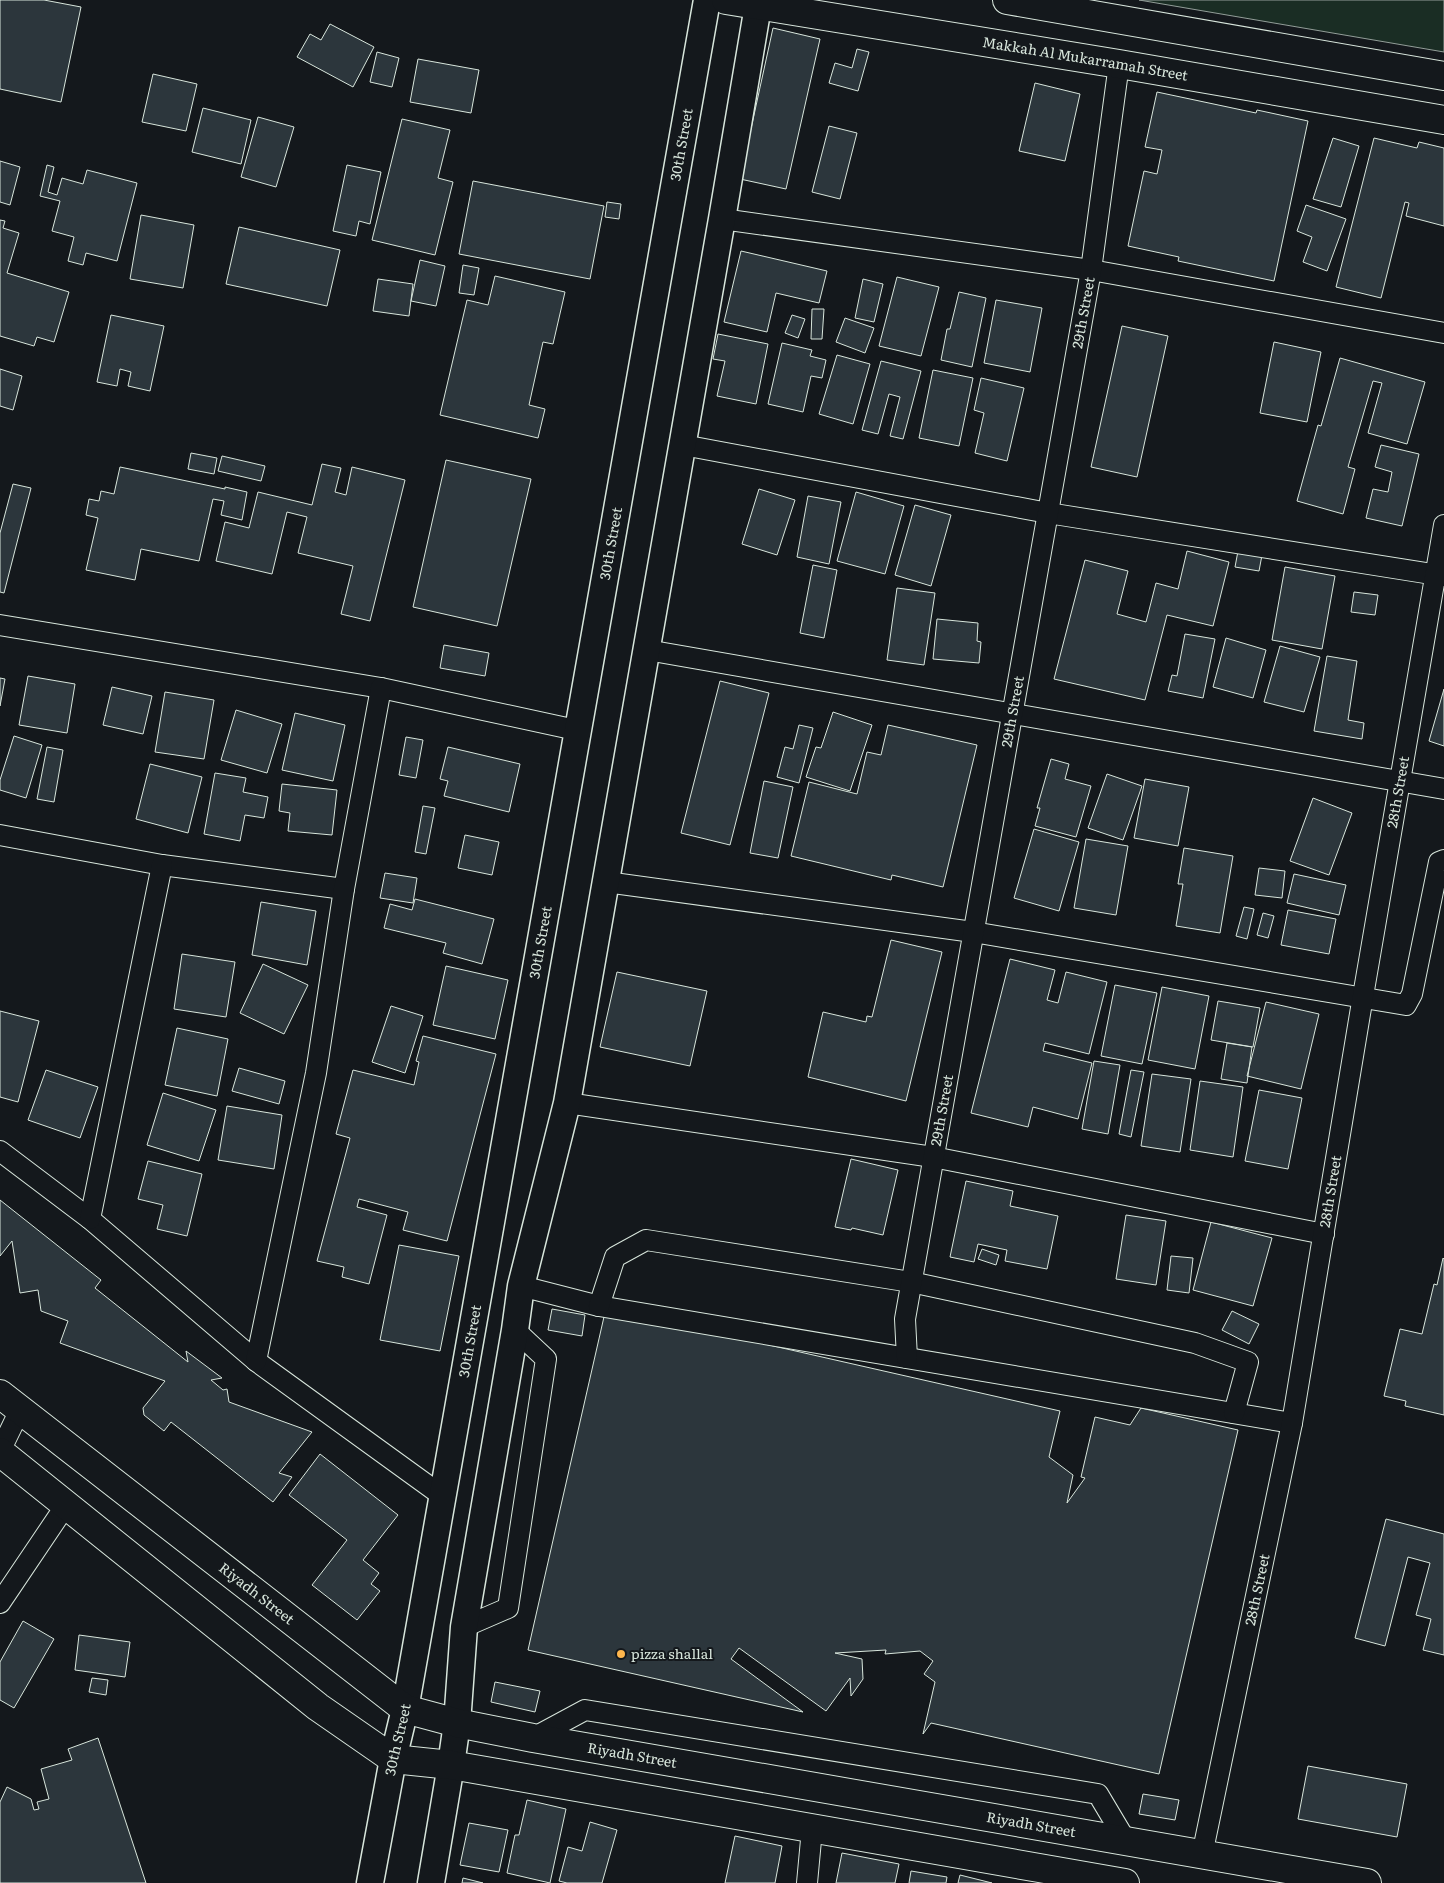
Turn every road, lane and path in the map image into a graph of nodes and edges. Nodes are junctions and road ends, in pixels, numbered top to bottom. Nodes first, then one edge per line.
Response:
1 (706, 0) edge
2 (726, 0) edge
3 (1006, 0) edge
4 (759, 3) edge
5 (1119, 64) junction
6 (1444, 76) edge
7 (1444, 120) edge
8 (722, 219) junction
9 (1091, 270) junction
10 (1444, 334) edge
11 (683, 445) junction
12 (1048, 513) junction
13 (1444, 525) edge
14 (1440, 575) edge
15 (0, 625) edge
16 (647, 650) junction
17 (381, 688) junction
18 (1012, 714) junction
19 (576, 730) junction
20 (1401, 782) junction
21 (1444, 789) edge
22 (0, 835) edge
23 (1444, 860) edge
24 (162, 865) junction
25 (606, 882) junction
26 (344, 889) junction
27 (973, 932) junction
28 (1363, 996) junction
29 (567, 1103) junction
30 (0, 1151) edge
31 (933, 1158) junction
32 (90, 1219) junction
33 (1324, 1234) junction
34 (911, 1282) junction
35 (521, 1286) junction
36 (599, 1306) junction
37 (515, 1330) junction
38 (907, 1358) junction
39 (256, 1361) junction
40 (10, 1402) edge
41 (1234, 1413) junction
42 (1292, 1423) junction
43 (0, 1452) edge
44 (441, 1495) junction
45 (66, 1505) junction
46 (0, 1603) edge
47 (464, 1627) junction
48 (404, 1709) junction
49 (457, 1723) junction
50 (533, 1738) junction
51 (393, 1759) junction
52 (451, 1765) junction
53 (812, 1829) junction
54 (1126, 1841) junction
55 (1202, 1855) junction
56 (370, 1883) edge
57 (431, 1883) edge
58 (807, 1883) edge
59 (1125, 1883) edge
60 (1367, 1883) edge

1 - 19 street, 30th Street
2 - 4 main road, Makkah Al Mukarramah Street
3 - 6 main road
4 - 5 main road, Makkah Al Mukarramah Street
4 - 8 street
5 - 7 main road, Makkah Al Mukarramah Street
5 - 9 street, 29th Street
8 - 9 street
8 - 11 street
9 - 10 street
9 - 12 street, 29th Street
11 - 12 street
11 - 16 street
12 - 14 street
12 - 18 street, 29th Street
13 - 14 street, 28th Street
14 - 20 street, 28th Street
15 - 17 street
16 - 18 street
16 - 25 street
17 - 19 street
17 - 26 street
18 - 20 street
18 - 27 street, 29th Street
19 - 44 street, 30th Street
20 - 21 street
20 - 28 street, 28th Street
22 - 24 street
23 - 28 street
24 - 26 street
24 - 32 street
25 - 27 street
25 - 29 street
26 - 39 street
27 - 28 street
27 - 31 street, 29th Street
28 - 33 street, 28th Street
29 - 31 street
29 - 35 street
30 - 32 street
31 - 33 street
31 - 34 street, 29th Street
32 - 39 street
33 - 42 street, 28th Street
34 - 36 street
34 - 38 street, 29th Street
34 - 41 street
35 - 36 street
35 - 37 street
36 - 38 street
37 - 47 street
37 - 47 street
38 - 41 street
39 - 44 street
40 - 43 street
40 - 48 main road, Riyadh Street
41 - 42 street
42 - 55 street, 28th Street
43 - 45 main road
44 - 48 street, 30th Street
45 - 46 street
45 - 51 main road
47 - 49 street
48 - 49 main road, Riyadh Street
48 - 51 street, 30th Street
49 - 50 main road, Riyadh Street
49 - 52 street
50 - 54 main road, Riyadh Street
50 - 54 street
51 - 52 main road
51 - 56 street, 30th Street
52 - 53 main road
52 - 57 street
53 - 58 street
53 - 59 main road
54 - 55 main road, Riyadh Street
55 - 60 main road, Riyadh Street

